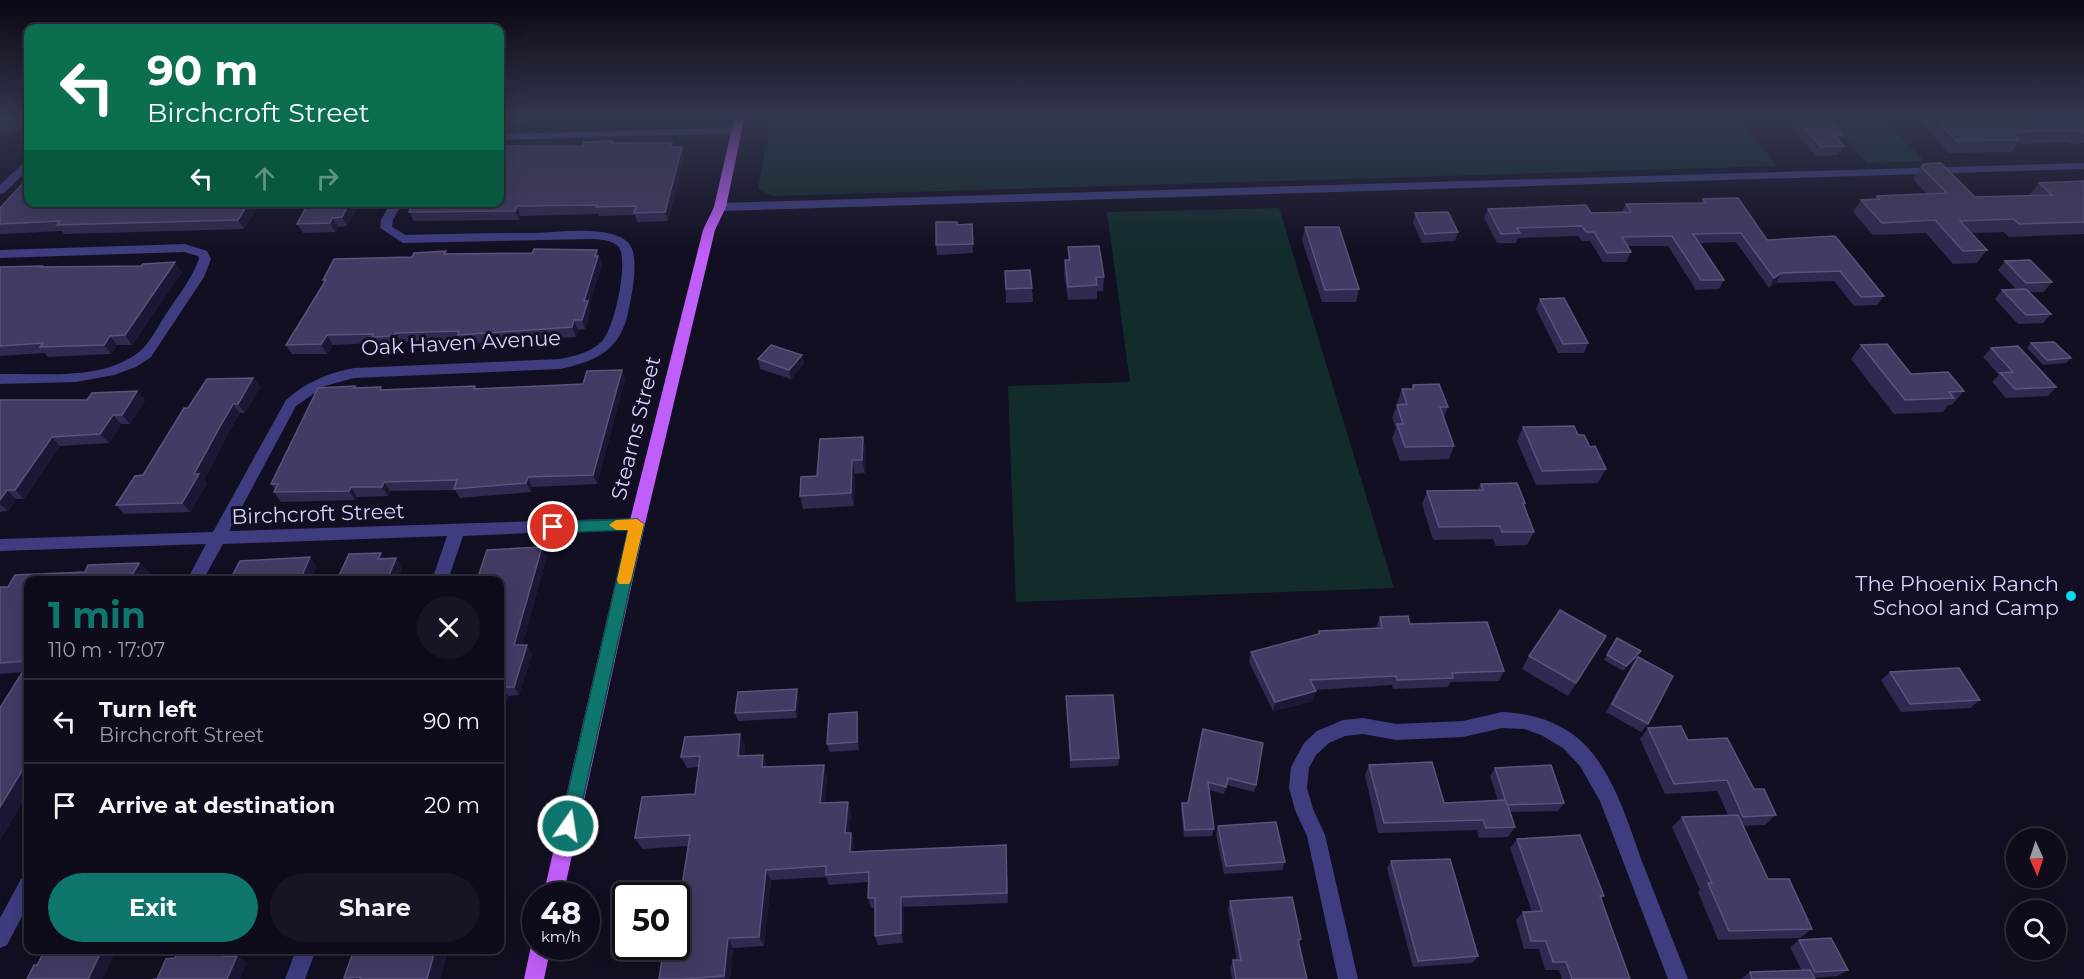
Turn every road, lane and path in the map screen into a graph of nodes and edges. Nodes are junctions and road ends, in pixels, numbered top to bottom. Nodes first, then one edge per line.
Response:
1 (730, 161) edge
2 (2084, 166) edge
3 (24, 168) edge
4 (0, 191) edge
5 (394, 207) edge
6 (720, 207) junction
7 (0, 254) edge
8 (0, 379) edge
9 (637, 524) junction
10 (457, 531) junction
11 (218, 538) junction
12 (0, 546) edge
13 (197, 576) edge
14 (441, 576) edge
15 (556, 882) edge
16 (24, 893) edge
17 (0, 938) edge
18 (304, 954) edge
19 (538, 960) edge
20 (295, 979) edge
21 (534, 979) edge
22 (1348, 979) edge
23 (1678, 979) edge

1 - 6 main road, Stearns Street
2 - 6 street
3 - 4 street
5 - 11 street, Oak Haven Avenue
6 - 9 main road, Stearns Street
7 - 8 street
9 - 10 street, Birchcroft Street
9 - 15 main road, Stearns Street
10 - 11 street, Birchcroft Street
10 - 14 street
11 - 12 street, Birchcroft Street
11 - 13 street, Oak Haven Avenue
16 - 17 street
18 - 20 street
19 - 21 main road
22 - 23 street

